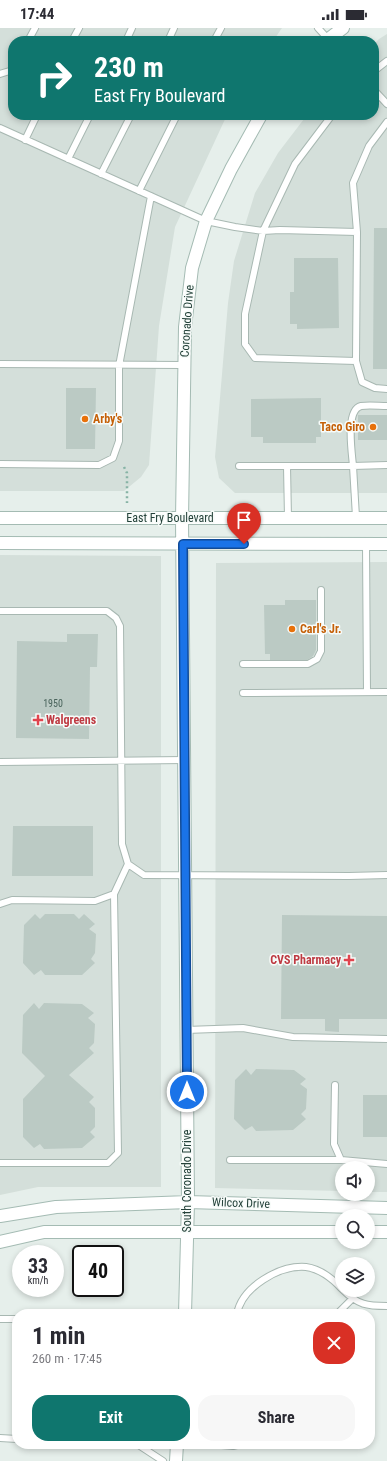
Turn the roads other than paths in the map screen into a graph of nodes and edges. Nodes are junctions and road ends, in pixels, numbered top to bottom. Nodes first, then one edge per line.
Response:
1 (318, 28) edge
2 (343, 28) edge
3 (325, 36) edge
4 (333, 36) edge
5 (387, 61) edge
6 (379, 67) edge
7 (379, 95) edge
8 (387, 104) edge
9 (35, 120) edge
10 (88, 120) edge
11 (128, 120) edge
12 (175, 120) edge
13 (258, 120) edge
14 (328, 120) edge
15 (387, 122) edge
16 (0, 128) edge
17 (25, 140) junction
18 (68, 159) junction
19 (101, 174) junction
20 (139, 191) junction
21 (151, 196) junction
22 (206, 221) junction
23 (263, 231) junction
24 (357, 232) junction
25 (356, 361) junction
26 (0, 364) edge
27 (184, 365) junction
28 (119, 366) junction
29 (387, 388) edge
30 (387, 406) edge
31 (0, 464) edge
32 (387, 465) edge
33 (239, 466) dead end
34 (287, 466) junction
35 (353, 466) junction
36 (356, 517) junction
37 (0, 518) edge
38 (288, 518) junction
39 (387, 518) edge
40 (182, 519) junction
41 (0, 543) edge
42 (183, 544) junction
43 (366, 544) junction
44 (387, 544) edge
45 (321, 590) dead end
46 (0, 611) edge
47 (242, 664) dead end
48 (367, 692) junction
49 (387, 692) edge
50 (243, 693) dead end
51 (185, 760) junction
52 (122, 761) junction
53 (0, 762) edge
54 (128, 864) junction
55 (185, 874) junction
56 (387, 875) edge
57 (114, 894) junction
58 (0, 904) edge
59 (186, 1030) junction
60 (387, 1039) edge
61 (335, 1085) dead end
62 (230, 1160) dead end
63 (341, 1160) junction
64 (0, 1164) edge
65 (387, 1164) edge
66 (188, 1202) junction
67 (387, 1208) edge
68 (0, 1216) edge
69 (335, 1232) edge
70 (375, 1232) edge
71 (387, 1232) edge
72 (187, 1233) junction
73 (0, 1242) edge
74 (335, 1281) edge
75 (352, 1299) joint
76 (387, 1306) edge
77 (185, 1309) edge
78 (238, 1309) edge
79 (342, 1309) edge
80 (0, 1319) edge
81 (12, 1319) edge
82 (0, 1438) edge
83 (12, 1438) edge
84 (145, 1449) edge
85 (177, 1449) edge
86 (163, 1461) edge
87 (176, 1461) edge

1 - 3 lane
2 - 4 street
5 - 6 lane
7 - 8 lane
9 - 17 lane
10 - 18 lane
11 - 19 lane
12 - 20 lane
13 - 22 street, Coronado Drive
14 - 23 lane
15 - 24 lane
16 - 17 lane
17 - 18 lane
18 - 19 lane
19 - 20 lane
20 - 21 lane
21 - 22 lane
21 - 28 lane
22 - 23 lane
22 - 27 street, Coronado Drive
23 - 24 lane
23 - 25 lane
24 - 25 lane
25 - 29 lane
26 - 28 lane
27 - 28 lane
27 - 40 street, Coronado Drive
28 - 31 lane
30 - 35 lane
32 - 35 lane
33 - 34 lane
34 - 35 lane
34 - 38 lane
35 - 36 lane
36 - 38 street, East Fry Boulevard
36 - 39 street, East Fry Boulevard
37 - 40 street, East Fry Boulevard
38 - 40 street, East Fry Boulevard
40 - 42 street, Coronado Drive
41 - 42 street
42 - 43 street
42 - 51 street, South Coronado Drive
43 - 44 street
43 - 48 lane
45 - 47 lane
46 - 52 lane
48 - 49 lane
48 - 50 lane
51 - 52 lane
51 - 55 street, South Coronado Drive
52 - 53 lane
52 - 54 lane
54 - 55 lane
54 - 57 lane
55 - 56 lane
55 - 59 street, South Coronado Drive
57 - 58 lane
57 - 64 lane
59 - 60 lane
59 - 66 street, South Coronado Drive
61 - 63 lane
62 - 63 lane
63 - 65 lane
66 - 67 street, Wilcox Drive
66 - 68 street, Wilcox Drive
66 - 72 street, South Coronado Drive
69 - 72 street
70 - 71 street
72 - 73 street
72 - 77 street, South Coronado Drive
74 - 78 lane
75 - 76 lane
75 - 79 lane
80 - 81 lane
82 - 83 lane
84 - 86 lane
85 - 87 street

